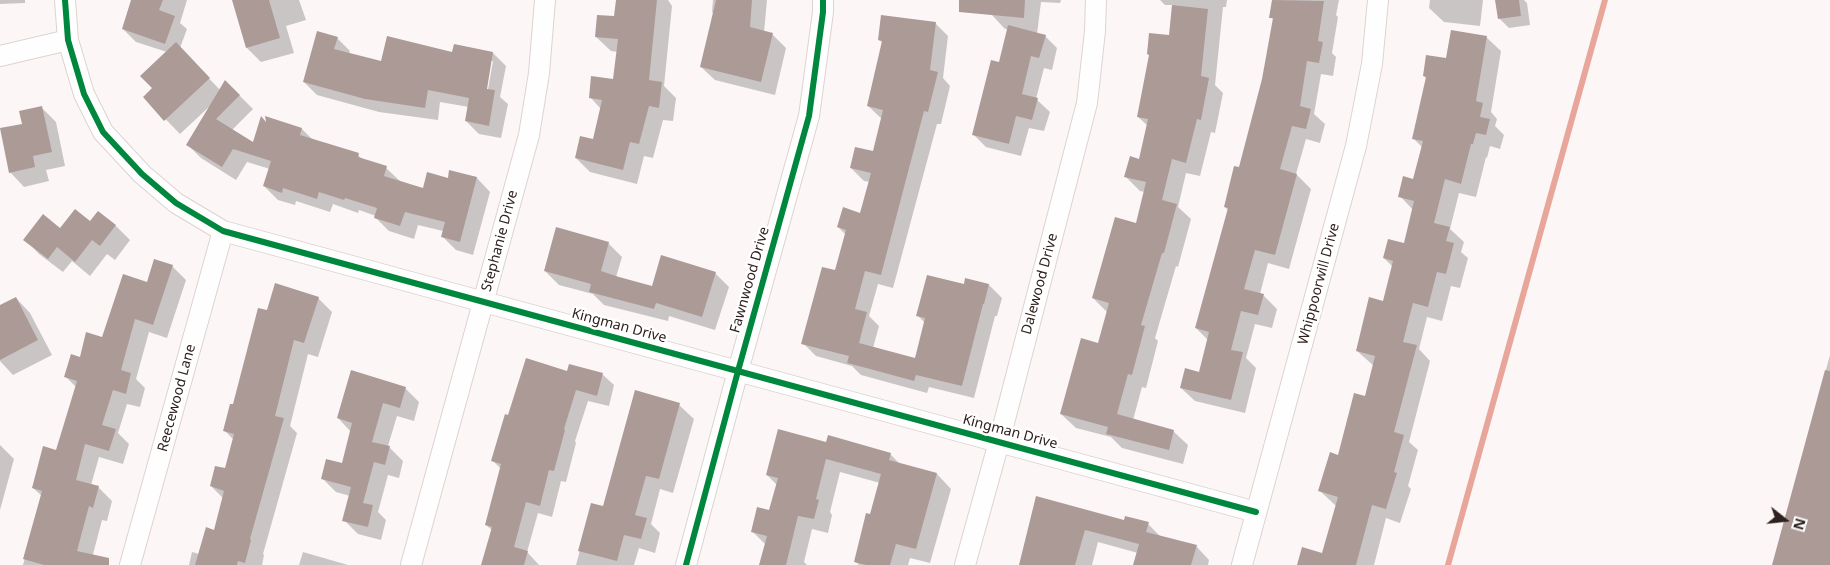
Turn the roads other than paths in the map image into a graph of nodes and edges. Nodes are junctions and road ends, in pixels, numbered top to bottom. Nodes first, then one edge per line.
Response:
1 (65, 0) edge
2 (545, 0) edge
3 (823, 0) edge
4 (1096, 0) edge
5 (1378, 0) edge
6 (68, 40) junction
7 (0, 56) edge
8 (223, 231) junction
9 (484, 302) junction
10 (738, 371) junction
11 (999, 442) junction
12 (1256, 512) junction
13 (130, 565) edge
14 (411, 565) edge
15 (686, 565) edge
16 (965, 565) edge
17 (1242, 565) edge

1 - 6 street, Kingman Drive
2 - 9 street, Stephanie Drive
3 - 10 street, Fawnwood Drive
4 - 11 street, Dalewood Drive
5 - 12 street, Whippoorwill Drive
6 - 7 street
6 - 8 street, Kingman Drive
8 - 9 street, Kingman Drive
8 - 13 street, Reecewood Lane
9 - 10 street, Kingman Drive
9 - 14 street, Stephanie Drive
10 - 11 street, Kingman Drive
10 - 15 street, Fawnwood Drive
11 - 12 street, Kingman Drive
11 - 16 street, Dalewood Drive
12 - 17 street, Whippoorwill Drive

